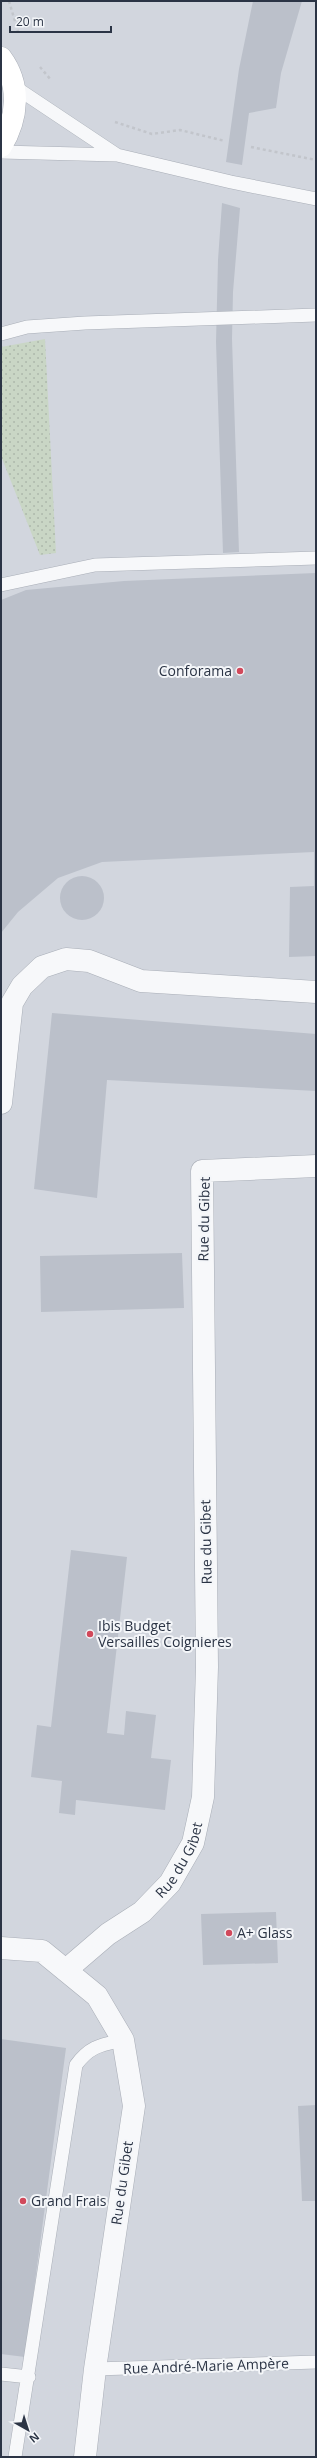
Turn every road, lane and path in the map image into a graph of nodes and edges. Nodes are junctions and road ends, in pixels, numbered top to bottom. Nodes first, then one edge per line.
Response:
1 (9, 1) edge
2 (20, 37) dead end
3 (1, 58) edge
4 (34, 62) dead end
5 (55, 84) dead end
6 (14, 87) junction
7 (109, 120) dead end
8 (225, 141) dead end
9 (1, 146) edge
10 (251, 147) dead end
11 (1, 152) edge
12 (117, 155) junction
13 (316, 160) edge
14 (316, 199) edge
15 (316, 315) edge
16 (1, 334) edge
17 (316, 558) edge
18 (1, 585) edge
19 (316, 992) edge
20 (1, 1103) edge
21 (316, 1166) edge
22 (1, 1948) edge
23 (66, 1970) junction
24 (123, 2040) junction
25 (316, 2362) edge
26 (95, 2369) junction
27 (1, 2374) edge
28 (29, 2377) junction
29 (15, 2457) edge
30 (85, 2457) edge

1 - 2 path
3 - 6 street
4 - 5 path
6 - 9 street
6 - 12 lane
7 - 8 path
10 - 13 path
11 - 12 lane
12 - 14 lane
15 - 16 lane
17 - 18 lane
19 - 20 street
21 - 23 street, Rue du Gibet
22 - 23 street, Rue du Gibet
23 - 24 street, Rue du Gibet
24 - 26 street, Rue du Gibet
24 - 28 lane
25 - 26 lane, Rue André-Marie Ampère
26 - 30 street, Rue du Gibet
27 - 28 lane
28 - 29 lane

